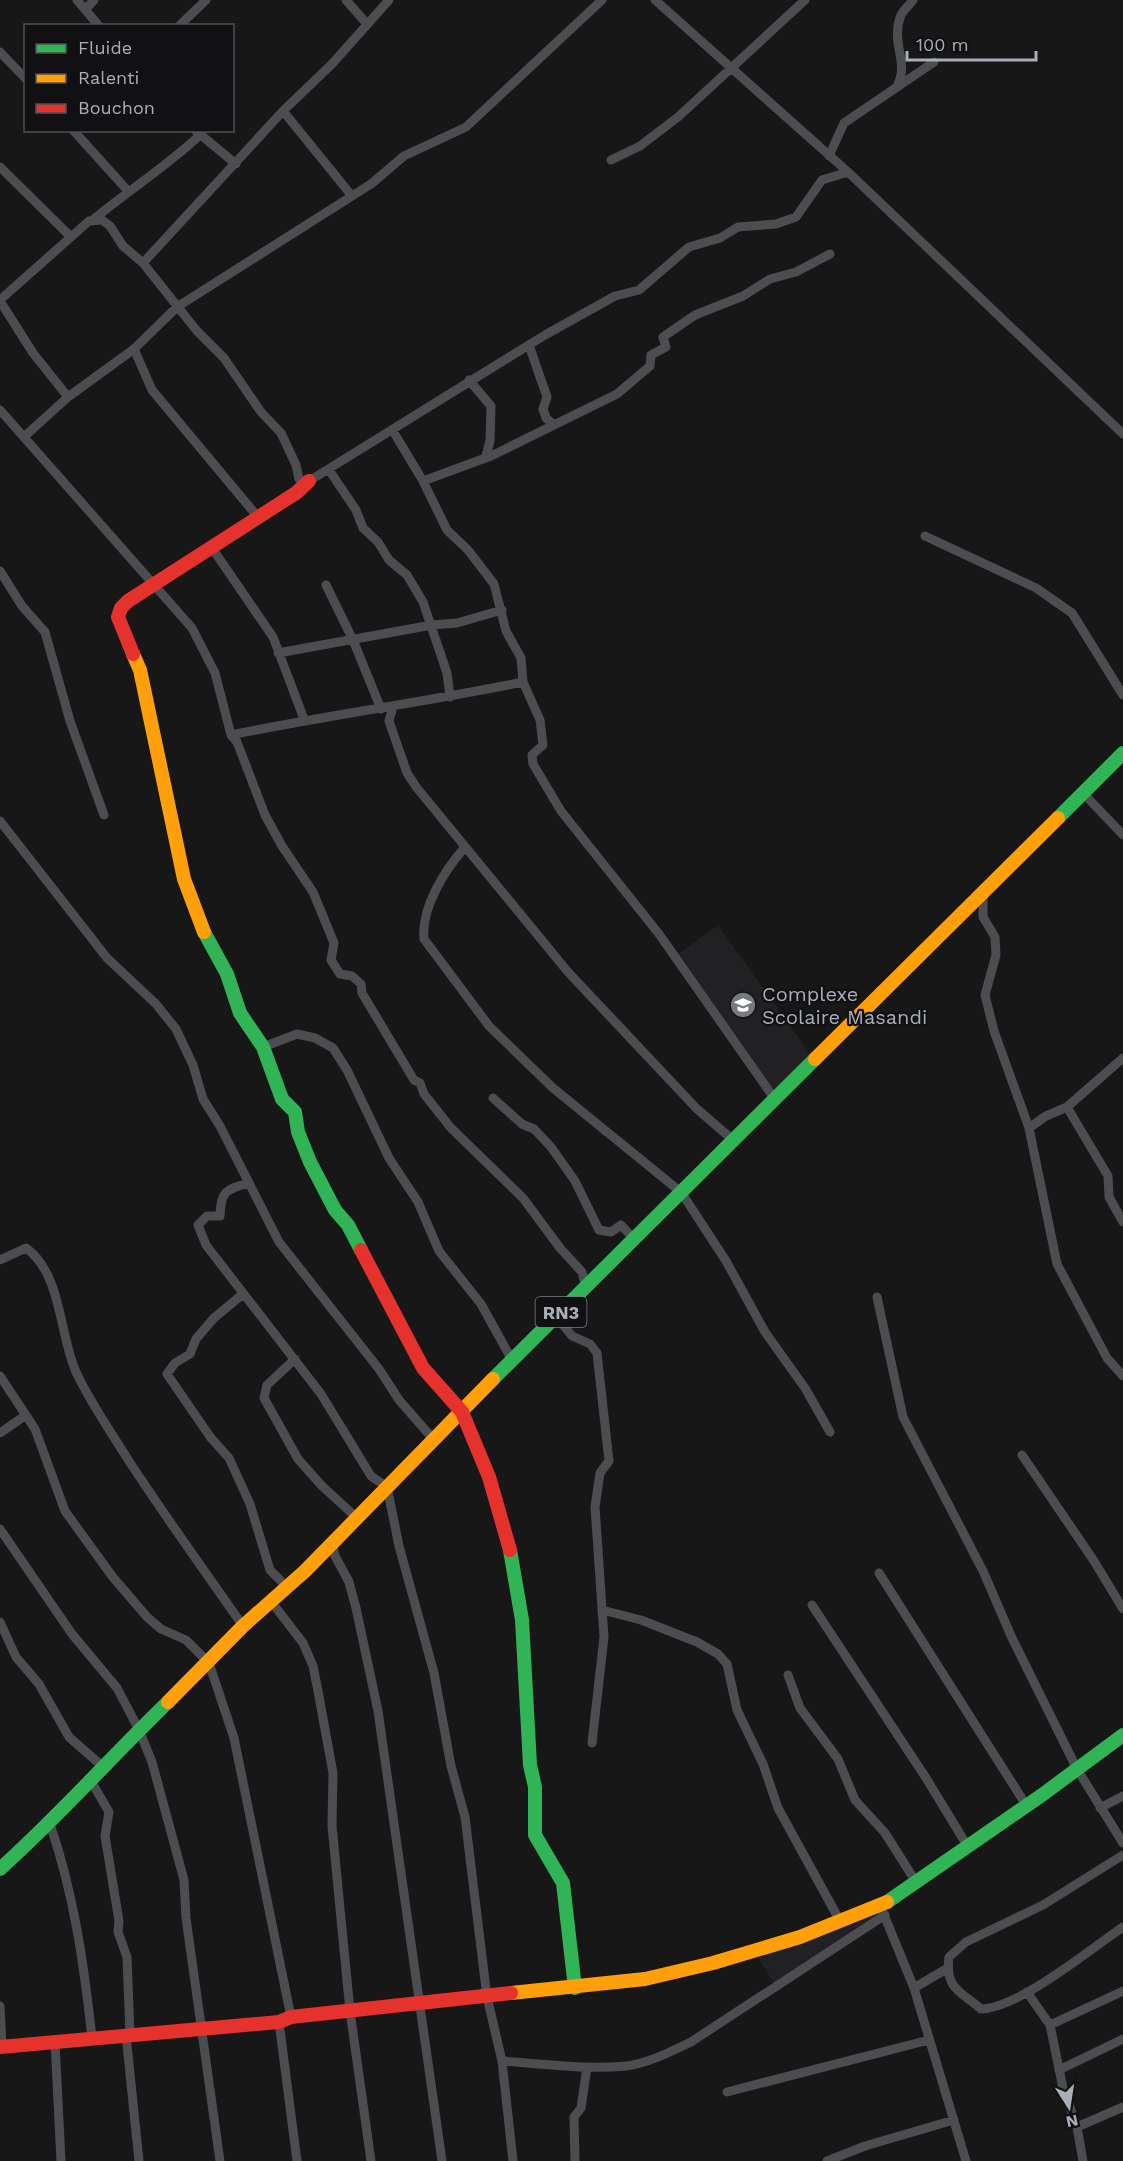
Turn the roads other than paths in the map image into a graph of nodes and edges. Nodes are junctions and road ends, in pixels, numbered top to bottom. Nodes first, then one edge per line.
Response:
1 (76, 0) edge
2 (94, 0) edge
3 (206, 0) edge
4 (346, 0) edge
5 (389, 0) edge
6 (602, 0) edge
7 (655, 0) edge
8 (804, 0) edge
9 (913, 0) edge
10 (86, 9) junction
11 (97, 24) edge
12 (181, 24) edge
13 (367, 24) junction
14 (0, 52) edge
15 (934, 62) dead end
16 (731, 68) junction
17 (24, 77) edge
18 (896, 86) junction
19 (283, 111) junction
20 (75, 132) edge
21 (198, 133) edge
22 (829, 156) junction
23 (611, 160) dead end
24 (236, 164) junction
25 (0, 167) edge
26 (848, 172) junction
27 (128, 191) junction
28 (352, 196) junction
29 (94, 219) junction
30 (71, 237) junction
31 (830, 254) dead end
32 (143, 263) junction
33 (0, 301) edge
34 (177, 308) junction
35 (529, 345) junction
36 (134, 349) junction
37 (469, 380) junction
38 (68, 397) junction
39 (0, 410) edge
40 (554, 425) junction
41 (393, 431) junction
42 (1123, 434) edge
43 (25, 436) junction
44 (486, 456) junction
45 (329, 470) junction
46 (309, 481) junction
47 (423, 481) junction
48 (257, 516) junction
49 (925, 536) dead end
50 (212, 548) junction
51 (0, 571) edge
52 (156, 585) junction
53 (326, 585) dead end
54 (502, 610) junction
55 (432, 625) junction
56 (353, 640) junction
57 (278, 653) junction
58 (523, 682) junction
59 (1123, 695) edge
60 (450, 697) junction
61 (393, 707) junction
62 (381, 709) junction
63 (304, 719) junction
64 (231, 735) junction
65 (1123, 753) edge
66 (1083, 793) junction
67 (104, 815) dead end
68 (0, 821) edge
69 (1123, 835) edge
70 (465, 847) junction
71 (983, 893) junction
72 (263, 1047) junction
73 (1123, 1058) edge
74 (493, 1098) dead end
75 (774, 1098) junction
76 (1067, 1107) junction
77 (1029, 1128) junction
78 (733, 1140) junction
79 (248, 1184) junction
80 (682, 1193) junction
81 (1123, 1222) edge
82 (634, 1239) junction
83 (0, 1260) edge
84 (582, 1272) junction
85 (600, 1273) junction
86 (586, 1287) junction
87 (243, 1294) junction
88 (878, 1297) dead end
89 (556, 1316) junction
90 (295, 1359) junction
91 (512, 1360) junction
92 (1122, 1373) edge
93 (0, 1376) edge
94 (462, 1412) junction
95 (26, 1415) junction
96 (830, 1432) dead end
97 (0, 1433) edge
98 (434, 1440) junction
99 (1022, 1455) dead end
100 (382, 1492) junction
101 (357, 1518) junction
102 (0, 1529) edge
103 (330, 1550) junction
104 (879, 1573) dead end
105 (287, 1587) junction
106 (270, 1600) junction
107 (812, 1605) dead end
108 (1123, 1609) edge
109 (603, 1611) junction
110 (0, 1622) edge
111 (243, 1626) junction
112 (208, 1664) junction
113 (788, 1676) dead end
114 (139, 1730) junction
115 (1123, 1736) edge
116 (592, 1743) dead end
117 (102, 1766) junction
118 (1077, 1769) junction
119 (91, 1781) junction
120 (1123, 1796) edge
121 (1026, 1805) junction
122 (1100, 1808) junction
123 (50, 1824) junction
124 (1123, 1843) edge
125 (968, 1847) junction
126 (1123, 1855) edge
127 (3, 1862) edge
128 (915, 1882) junction
129 (883, 1911) junction
130 (840, 1921) junction
131 (1123, 1928) edge
132 (948, 1968) junction
133 (575, 1988) junction
134 (914, 1988) junction
135 (1123, 1991) edge
136 (1027, 1992) junction
137 (487, 1997) junction
138 (420, 2004) junction
139 (0, 2006) edge
140 (350, 2011) junction
141 (285, 2019) junction
142 (1050, 2025) junction
143 (203, 2028) junction
144 (128, 2035) junction
145 (92, 2038) junction
146 (1123, 2038) edge
147 (929, 2040) junction
148 (55, 2042) junction
149 (1, 2047) edge
150 (502, 2061) junction
151 (587, 2067) junction
152 (1059, 2070) junction
153 (727, 2092) dead end
154 (1123, 2108) edge
155 (954, 2120) junction
156 (1077, 2127) junction
157 (61, 2161) edge
158 (140, 2161) edge
159 (220, 2161) edge
160 (297, 2161) edge
161 (371, 2161) edge
162 (442, 2161) edge
163 (513, 2161) edge
164 (575, 2161) edge
165 (827, 2161) edge
166 (966, 2161) edge
167 (1083, 2161) edge

1 - 10 street
2 - 10 street
3 - 12 street
4 - 13 street
5 - 13 street
6 - 28 street
7 - 16 street
8 - 16 street
9 - 18 street
10 - 11 street
13 - 19 street
14 - 17 street
15 - 18 street
16 - 22 street
16 - 23 street
18 - 22 street
19 - 24 street
19 - 28 street
20 - 27 street
21 - 24 street
21 - 27 street
22 - 26 street
24 - 32 street
25 - 30 street
26 - 35 street
26 - 42 street
27 - 29 street
28 - 34 street
29 - 30 street
29 - 32 street
30 - 33 street
31 - 40 street
32 - 34 street
33 - 38 street
34 - 36 street
34 - 46 street
35 - 37 street
35 - 40 street
36 - 38 street
36 - 48 street
37 - 41 street
37 - 44 street
38 - 43 street
39 - 43 street
40 - 44 street
41 - 45 street
41 - 47 street
43 - 52 street
44 - 47 street
45 - 46 street
45 - 55 street
46 - 48 main road
47 - 54 street
48 - 50 main road
49 - 59 street
50 - 52 main road
50 - 57 street
51 - 67 street
52 - 64 street
52 - 72 main road
53 - 56 street
54 - 55 street
54 - 58 street
55 - 56 street
55 - 60 street
56 - 57 street
56 - 62 street
57 - 63 street
58 - 60 street
58 - 75 street
60 - 61 street
61 - 62 street
61 - 70 street
62 - 63 street
63 - 64 street
64 - 84 street
65 - 66 main road, RN3
66 - 69 street
66 - 71 main road, RN3
68 - 79 street
70 - 78 street
70 - 80 street
71 - 75 main road, RN3
71 - 77 street
72 - 91 street
72 - 94 main road
73 - 76 street
74 - 82 street
75 - 78 main road, RN3
76 - 77 street
76 - 81 street
77 - 92 street
78 - 80 main road, RN3
79 - 87 street
79 - 98 street
80 - 82 main road, RN3
80 - 96 street
82 - 85 main road, RN3
83 - 111 street
84 - 85 street
84 - 86 street
85 - 86 main road, RN3
86 - 89 main road, RN3
87 - 90 street
87 - 105 street
88 - 118 street
89 - 91 main road, RN3
89 - 109 street
90 - 100 street
90 - 101 street
91 - 94 main road, RN3
93 - 95 street
94 - 98 main road, RN3
94 - 133 main road
95 - 97 street
95 - 112 street
98 - 100 main road, RN3
99 - 108 street
100 - 101 main road, RN3
100 - 137 street
101 - 103 main road, RN3
102 - 114 street
103 - 105 main road, RN3
103 - 138 street
104 - 121 street
105 - 106 main road, RN3
106 - 111 main road, RN3
106 - 140 street
107 - 125 street
109 - 116 street
109 - 130 street
110 - 117 street
111 - 112 main road, RN3
112 - 114 main road, RN3
112 - 141 street
113 - 128 street
114 - 117 main road, RN3
114 - 143 street
115 - 118 main road
117 - 119 main road, RN3
118 - 121 main road
118 - 122 street
119 - 123 main road, RN3
119 - 144 street
120 - 122 street
121 - 125 main road
122 - 124 street
123 - 127 main road, RN3
123 - 145 street
125 - 128 main road
126 - 132 street
128 - 129 main road
129 - 130 main road
129 - 134 street
129 - 151 street
130 - 133 main road
131 - 136 street
132 - 134 street
132 - 136 street
133 - 137 main road
134 - 147 street
135 - 142 street
136 - 142 street
137 - 138 main road
137 - 150 street
138 - 140 main road
138 - 162 street
139 - 149 street
140 - 141 main road
140 - 161 street
141 - 143 main road
141 - 160 street
142 - 152 street
143 - 144 main road
143 - 159 street
144 - 145 main road
144 - 158 street
145 - 148 main road
146 - 152 street
147 - 153 street
147 - 155 street
148 - 149 main road
148 - 157 street
150 - 151 street
150 - 163 street
151 - 164 street
152 - 156 street
154 - 156 street
155 - 165 street
155 - 166 street
156 - 167 street

